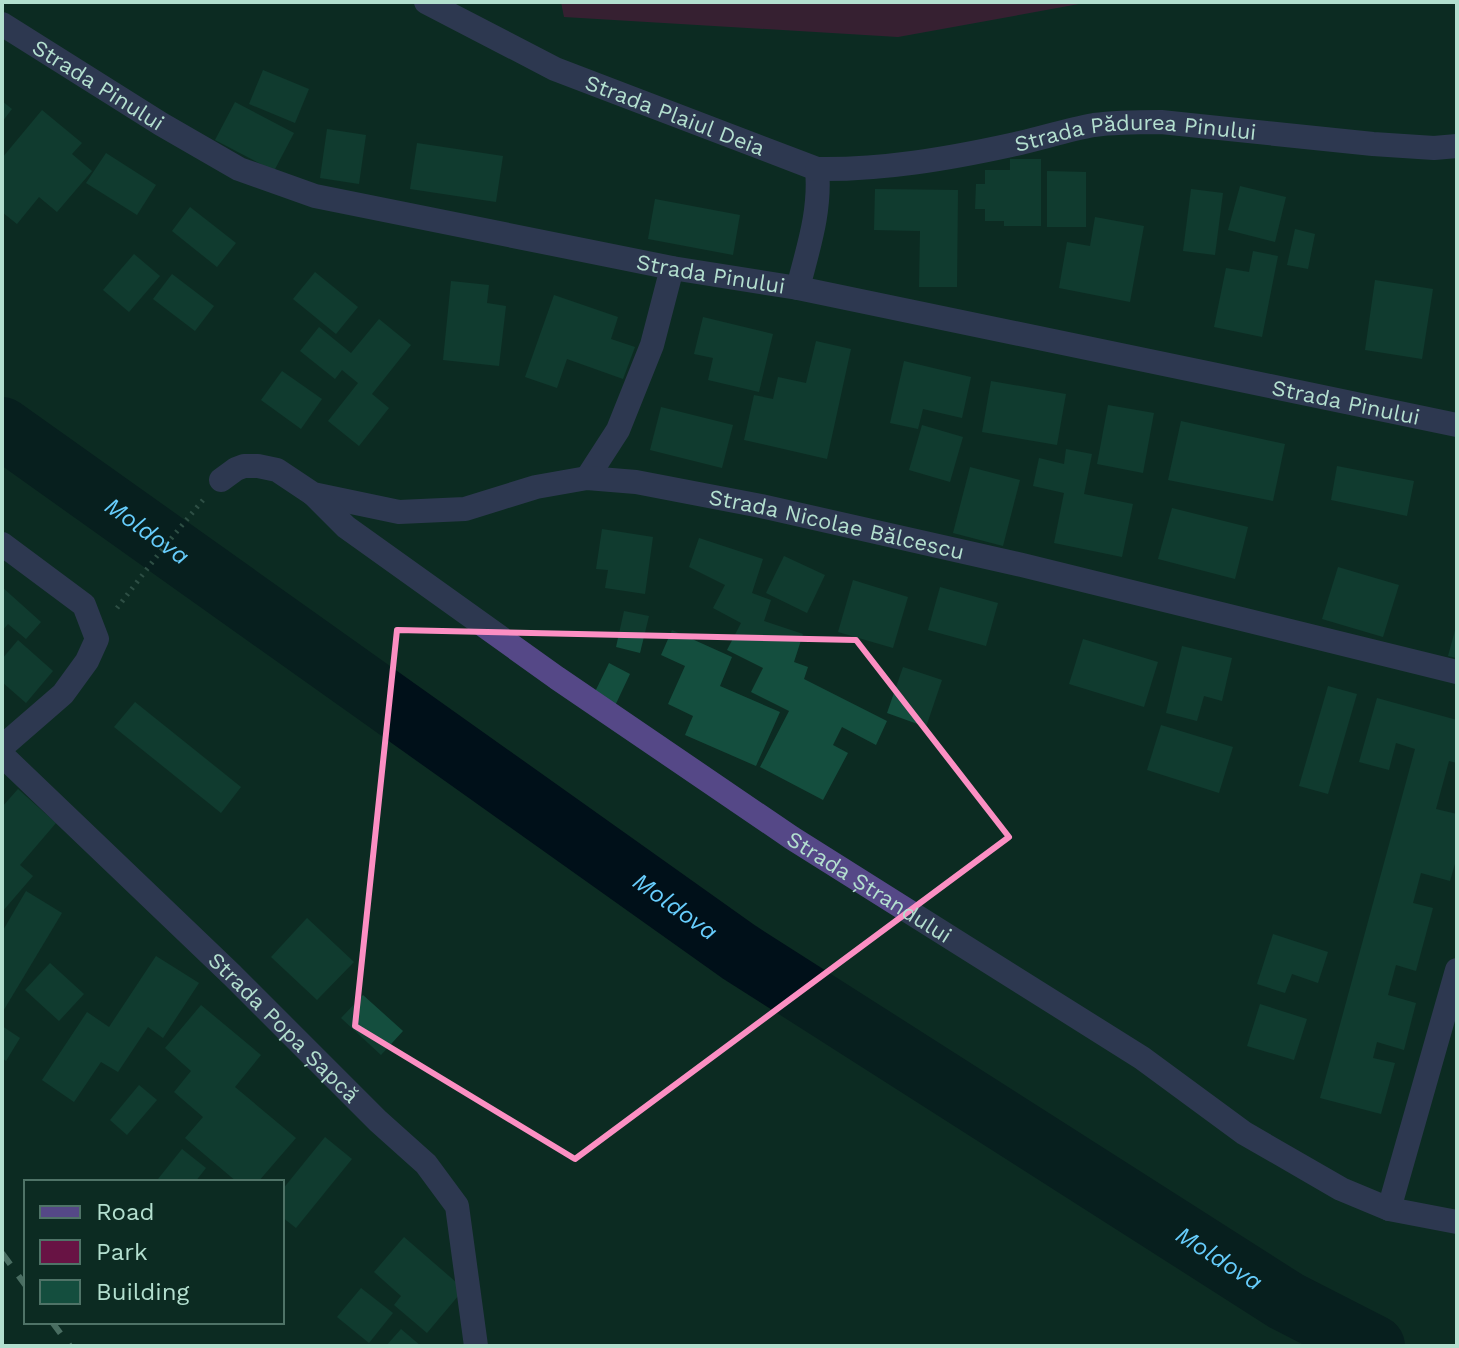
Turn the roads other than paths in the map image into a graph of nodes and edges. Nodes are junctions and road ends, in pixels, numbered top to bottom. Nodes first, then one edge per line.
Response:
1 (426, 2) edge
2 (2, 24) edge
3 (1457, 146) edge
4 (817, 169) junction
5 (672, 268) junction
6 (798, 288) junction
7 (1457, 425) edge
8 (587, 478) junction
9 (221, 480) road end
10 (313, 494) junction
11 (2, 544) edge
12 (1457, 672) edge
13 (2, 747) edge
14 (2, 755) edge
15 (1457, 970) edge
16 (1389, 1209) junction
17 (1457, 1222) edge
18 (476, 1346) edge

1 - 4 street, Strada Plaiul Deia
2 - 5 street, Strada Pinului
3 - 4 street, Strada Pădurea Pinului
4 - 6 street
5 - 6 street, Strada Pinului
5 - 8 street
6 - 7 street, Strada Pinului
8 - 10 street, Strada Nicolae Bălcescu
8 - 12 street, Strada Nicolae Bălcescu
9 - 10 street, Strada Nicolae Bălcescu
10 - 16 street, Strada Ștrandului
11 - 13 street
14 - 18 street, Strada Popa Șapcă
15 - 16 street
16 - 17 street, Strada Ștrandului

